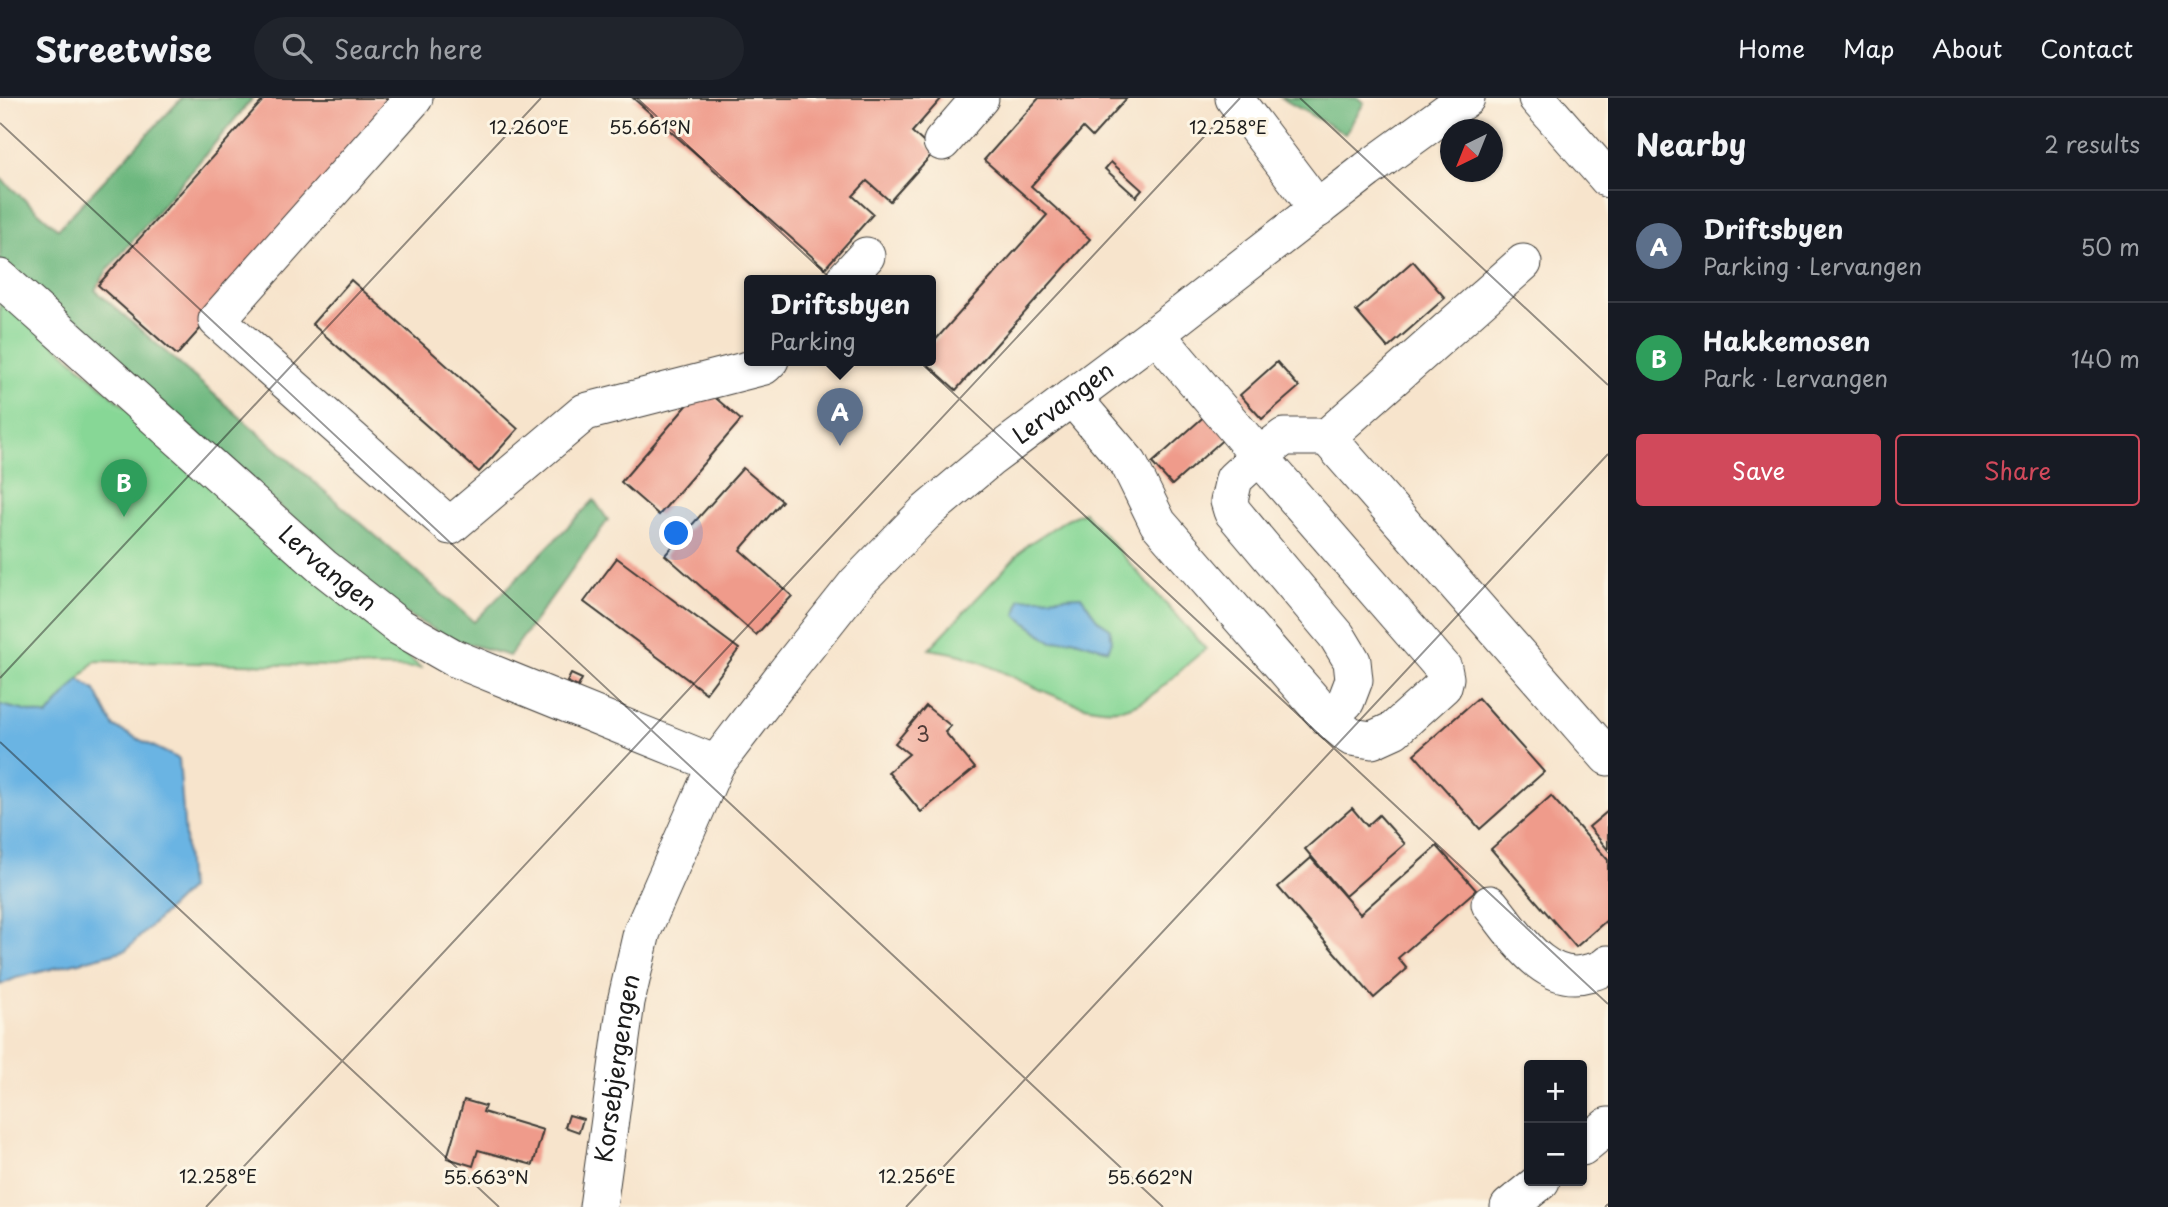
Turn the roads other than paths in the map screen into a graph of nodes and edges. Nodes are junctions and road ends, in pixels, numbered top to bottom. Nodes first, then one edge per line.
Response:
1 (414, 98) edge
2 (981, 98) edge
3 (1234, 98) edge
4 (1466, 98) edge
5 (1536, 98) edge
6 (942, 142) dead end
7 (1608, 179) edge
8 (1318, 209) junction
9 (1523, 263) dead end
10 (0, 278) edge
11 (1156, 334) junction
12 (764, 366) edge
13 (1072, 397) junction
14 (1327, 437) junction
15 (1259, 456) junction
16 (1328, 718) junction
17 (1608, 757) edge
18 (716, 764) junction
19 (1490, 904) dead end
20 (642, 932) joint
21 (1608, 964) edge
22 (1608, 1126) edge
23 (1587, 1143) edge
24 (1535, 1186) edge
25 (598, 1207) edge
26 (1509, 1207) edge

1 - 12 street
2 - 6 street
3 - 8 street
4 - 8 street, Lervangen
5 - 7 street
8 - 11 street, Lervangen
9 - 14 street
10 - 18 street, Lervangen
11 - 13 street, Lervangen
11 - 15 street
13 - 16 street
13 - 18 street, Lervangen
14 - 15 street
14 - 17 street
15 - 16 street
15 - 16 street
18 - 20 street, Lervangen
19 - 21 street
20 - 25 street, Korsebjergengen
22 - 23 street
24 - 26 street

